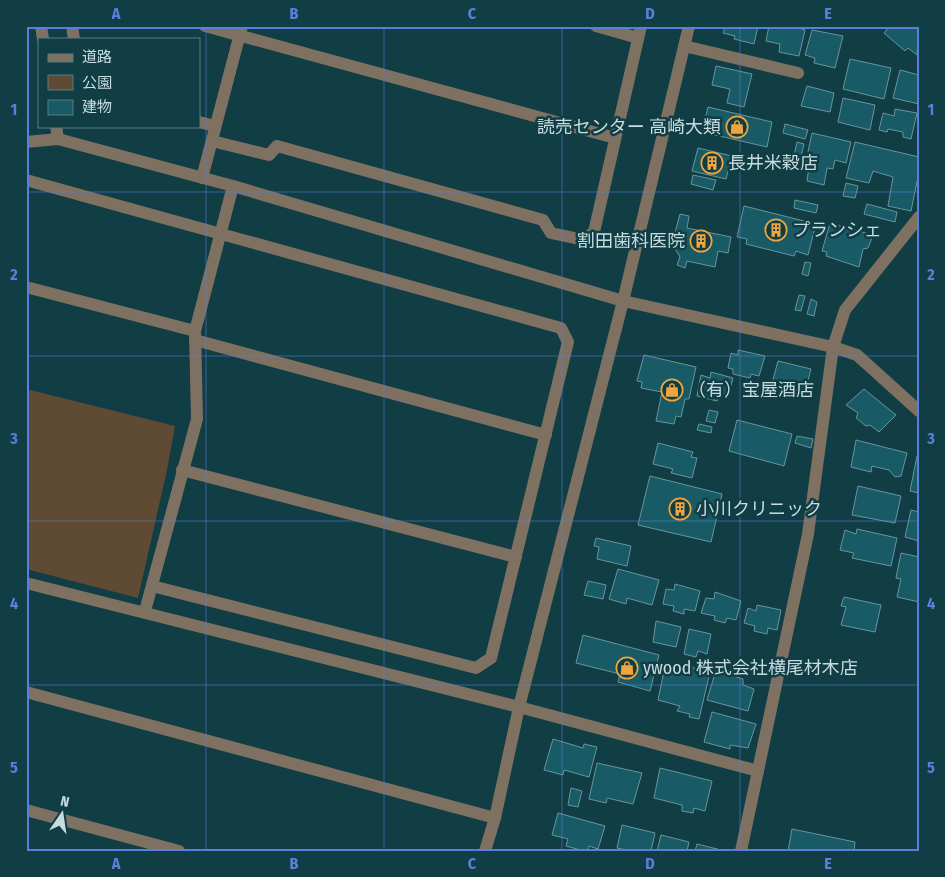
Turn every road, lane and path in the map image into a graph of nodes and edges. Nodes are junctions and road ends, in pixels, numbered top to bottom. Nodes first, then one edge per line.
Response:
1 (205, 26) edge
2 (596, 26) edge
3 (689, 26) edge
4 (240, 31) edge
5 (640, 32) edge
6 (684, 46) junction
7 (798, 73) dead end
8 (200, 122) edge
9 (215, 126) junction
10 (57, 133) edge
11 (615, 138) junction
12 (212, 141) junction
13 (26, 142) edge
14 (202, 178) junction
15 (26, 180) edge
16 (233, 186) junction
17 (919, 217) edge
18 (220, 234) junction
19 (26, 288) edge
20 (623, 301) junction
21 (195, 336) junction
22 (834, 347) junction
23 (919, 410) edge
24 (546, 434) junction
25 (182, 470) junction
26 (516, 557) junction
27 (26, 583) edge
28 (152, 586) junction
29 (146, 611) junction
30 (26, 692) edge
31 (519, 707) junction
32 (758, 771) junction
33 (26, 810) edge
34 (495, 818) junction
35 (180, 851) edge
36 (485, 851) edge
37 (741, 851) edge

1 - 4 street
2 - 5 street
3 - 6 street
4 - 9 street
4 - 11 street
5 - 11 street
6 - 7 street
6 - 20 street
8 - 9 street
9 - 12 street
10 - 13 street
10 - 14 street
11 - 12 street
12 - 14 street
14 - 16 street
15 - 18 street
16 - 18 street
16 - 20 street
17 - 22 street
18 - 21 street
18 - 24 street
19 - 21 street
20 - 22 street
20 - 31 street
21 - 24 street
21 - 25 street
22 - 23 street
22 - 32 street
24 - 26 street
25 - 26 street
25 - 28 street
26 - 28 street
27 - 29 street
28 - 29 street
29 - 31 street
30 - 34 street
31 - 32 street
31 - 34 street
32 - 37 street
33 - 35 street
34 - 36 street

